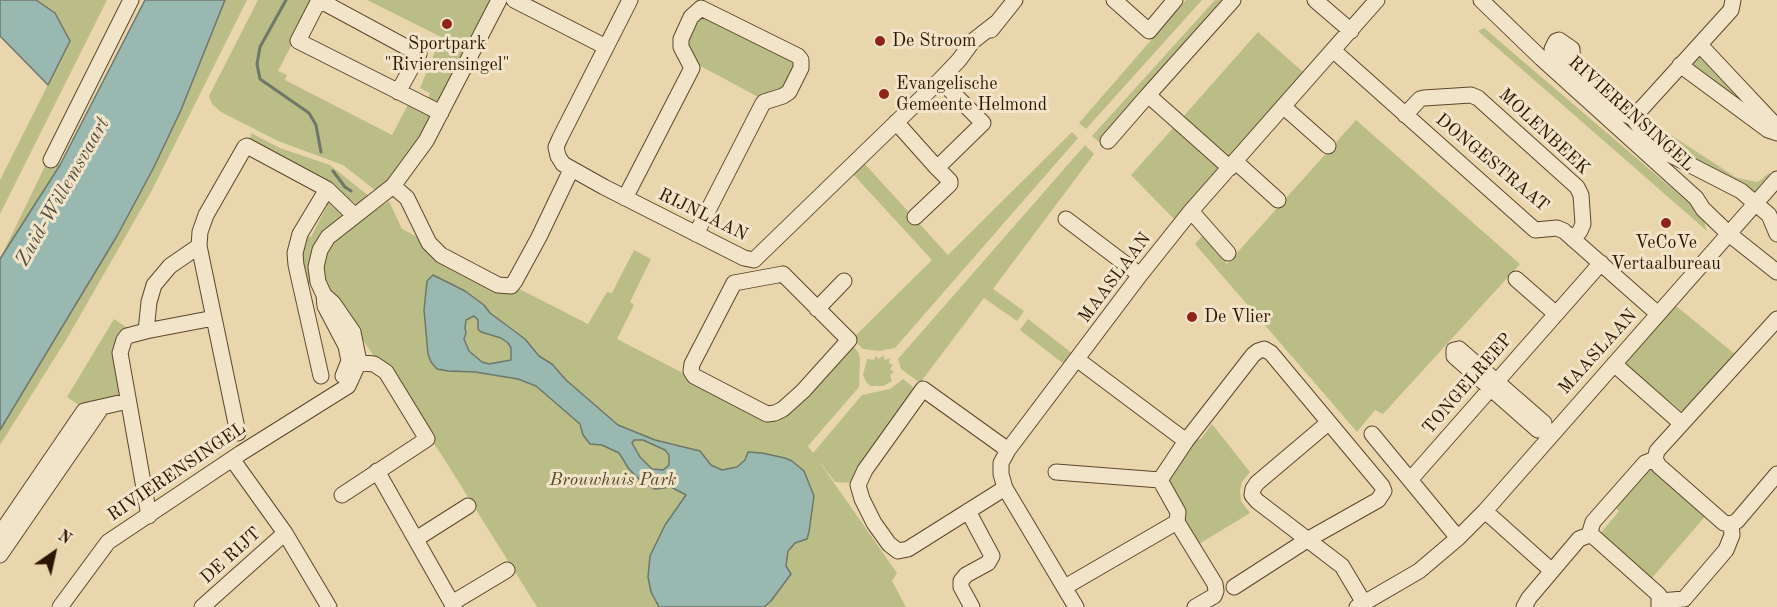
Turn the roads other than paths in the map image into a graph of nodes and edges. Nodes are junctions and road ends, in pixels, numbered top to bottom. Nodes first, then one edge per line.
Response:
1 (131, 0) edge
2 (319, 0) edge
3 (499, 0) edge
4 (513, 0) edge
5 (630, 0) edge
6 (1015, 0) edge
7 (1114, 0) edge
8 (1175, 0) edge
9 (1233, 0) edge
10 (1315, 0) edge
11 (1377, 0) edge
12 (1733, 0) edge
13 (1485, 5) edge
14 (1351, 31) junction
15 (1700, 45) junction
16 (606, 47) junction
17 (1334, 51) junction
18 (1680, 65) junction
19 (1573, 69) dead end
20 (940, 80) junction
21 (398, 92) junction
22 (1148, 95) junction
23 (1284, 107) junction
24 (441, 113) junction
25 (1404, 115) junction
26 (1633, 118) junction
27 (896, 122) junction
28 (1777, 127) edge
29 (1777, 133) edge
30 (1108, 141) dead end
31 (1328, 146) dead end
32 (51, 160) dead end
33 (1233, 165) junction
34 (937, 168) junction
35 (571, 170) junction
36 (1777, 179) edge
37 (393, 186) junction
38 (327, 189) junction
39 (625, 198) junction
40 (1278, 200) dead end
41 (1756, 204) junction
42 (1191, 212) junction
43 (355, 216) junction
44 (915, 217) dead end
45 (1066, 219) dead end
46 (1732, 230) junction
47 (696, 234) junction
48 (1777, 234) edge
49 (1573, 239) junction
50 (199, 246) junction
51 (1228, 253) dead end
52 (754, 260) junction
53 (1601, 263) junction
54 (1777, 270) edge
55 (1140, 275) junction
56 (755, 278) junction
57 (1516, 279) dead end
58 (844, 281) dead end
59 (817, 309) junction
60 (1556, 314) junction
61 (1658, 314) junction
62 (214, 318) junction
63 (1777, 319) edge
64 (146, 331) junction
65 (1078, 360) junction
66 (354, 362) junction
67 (1614, 364) junction
68 (321, 376) dead end
69 (128, 401) junction
70 (102, 407) junction
71 (1328, 423) junction
72 (1681, 423) junction
73 (238, 433) dead end
74 (1372, 434) dead end
75 (1186, 441) junction
76 (1008, 450) junction
77 (232, 459) junction
78 (1655, 459) junction
79 (377, 471) junction
80 (1056, 472) dead end
81 (1777, 474) edge
82 (1160, 480) junction
83 (1410, 480) junction
84 (1005, 488) junction
85 (342, 495) dead end
86 (468, 506) dead end
87 (968, 511) junction
88 (1485, 511) junction
89 (149, 516) junction
90 (1177, 522) junction
91 (1731, 525) junction
92 (285, 533) junction
93 (0, 534) edge
94 (1589, 536) junction
95 (1458, 538) junction
96 (416, 539) junction
97 (1307, 540) junction
98 (0, 555) edge
99 (507, 570) dead end
100 (1552, 572) junction
101 (1065, 587) junction
102 (1234, 587) dead end
103 (1660, 604) edge
104 (453, 605) edge
105 (1360, 605) edge
106 (60, 607) edge
107 (202, 607) edge
108 (329, 607) edge
109 (972, 607) edge
110 (1076, 607) edge
111 (1195, 607) edge
112 (1524, 607) edge

1 - 32 street
2 - 21 street
2 - 21 street
3 - 24 street
4 - 16 street
5 - 16 street
6 - 20 street, RIJNLAAN
7 - 8 street
9 - 22 street
10 - 14 street
11 - 14 street, MAASLAAN
12 - 15 street
13 - 46 street, RIVIERENSINGEL
14 - 17 street, MAASLAAN
15 - 18 street
15 - 28 street
16 - 35 street
17 - 23 street, MAASLAAN
17 - 25 street, DONGESTRAAT
18 - 26 street
18 - 29 street
19 - 26 street
20 - 27 street, RIJNLAAN
20 - 34 street
21 - 24 street
22 - 30 street
22 - 33 street
23 - 31 street
23 - 33 street, MAASLAAN
24 - 37 street
25 - 49 street, DONGESTRAAT
25 - 49 street, MOLENBEEK
26 - 41 street
27 - 34 street
27 - 52 street, RIJNLAAN
33 - 40 street
33 - 42 street, MAASLAAN
34 - 44 street
35 - 37 street
35 - 39 street, RIJNLAAN
36 - 41 street, MAASLAAN
37 - 43 street
38 - 43 street
38 - 50 street
38 - 68 street
39 - 47 street, RIJNLAAN
39 - 47 street
41 - 46 street, MAASLAAN
41 - 48 street
42 - 51 street
42 - 55 street, MAASLAAN
43 - 66 street
45 - 55 street
46 - 54 street, RIVIERENSINGEL
46 - 61 street, MAASLAAN
47 - 52 street, RIJNLAAN
49 - 53 street, DONGESTRAAT
50 - 62 street
50 - 64 street
52 - 56 street
53 - 60 street, TONGELREEP
53 - 61 street, DONGESTRAAT
55 - 65 street, MAASLAAN
56 - 59 street
56 - 59 street
57 - 60 street
58 - 59 street
60 - 83 street, TONGELREEP
61 - 67 street, MAASLAAN
62 - 64 street
62 - 73 street
63 - 72 street
64 - 69 street
65 - 75 street
65 - 76 street, MAASLAAN
66 - 77 street, RIVIERENSINGEL
66 - 79 street
67 - 72 street
67 - 88 street, MAASLAAN
69 - 70 street
69 - 89 street
70 - 93 street
70 - 98 street
71 - 75 street
71 - 97 street
71 - 97 street
72 - 78 street
74 - 83 street
75 - 82 street
76 - 84 street, MAASLAAN
76 - 87 street
77 - 89 street, RIVIERENSINGEL
77 - 92 street
78 - 91 street
78 - 94 street
79 - 85 street
79 - 96 street
80 - 82 street
81 - 91 street
82 - 90 street
83 - 95 street
84 - 87 street
84 - 101 street, MAASLAAN
86 - 96 street
87 - 109 street
88 - 95 street, MAASLAAN
88 - 100 street
89 - 106 street, RIVIERENSINGEL
90 - 101 street
90 - 111 street
91 - 103 street
92 - 107 street, DE RIJT
92 - 108 street
94 - 100 street
94 - 103 street
95 - 105 street, MAASLAAN
96 - 104 street
97 - 102 street
97 - 105 street
99 - 104 street
100 - 112 street
101 - 110 street, MAASLAAN

